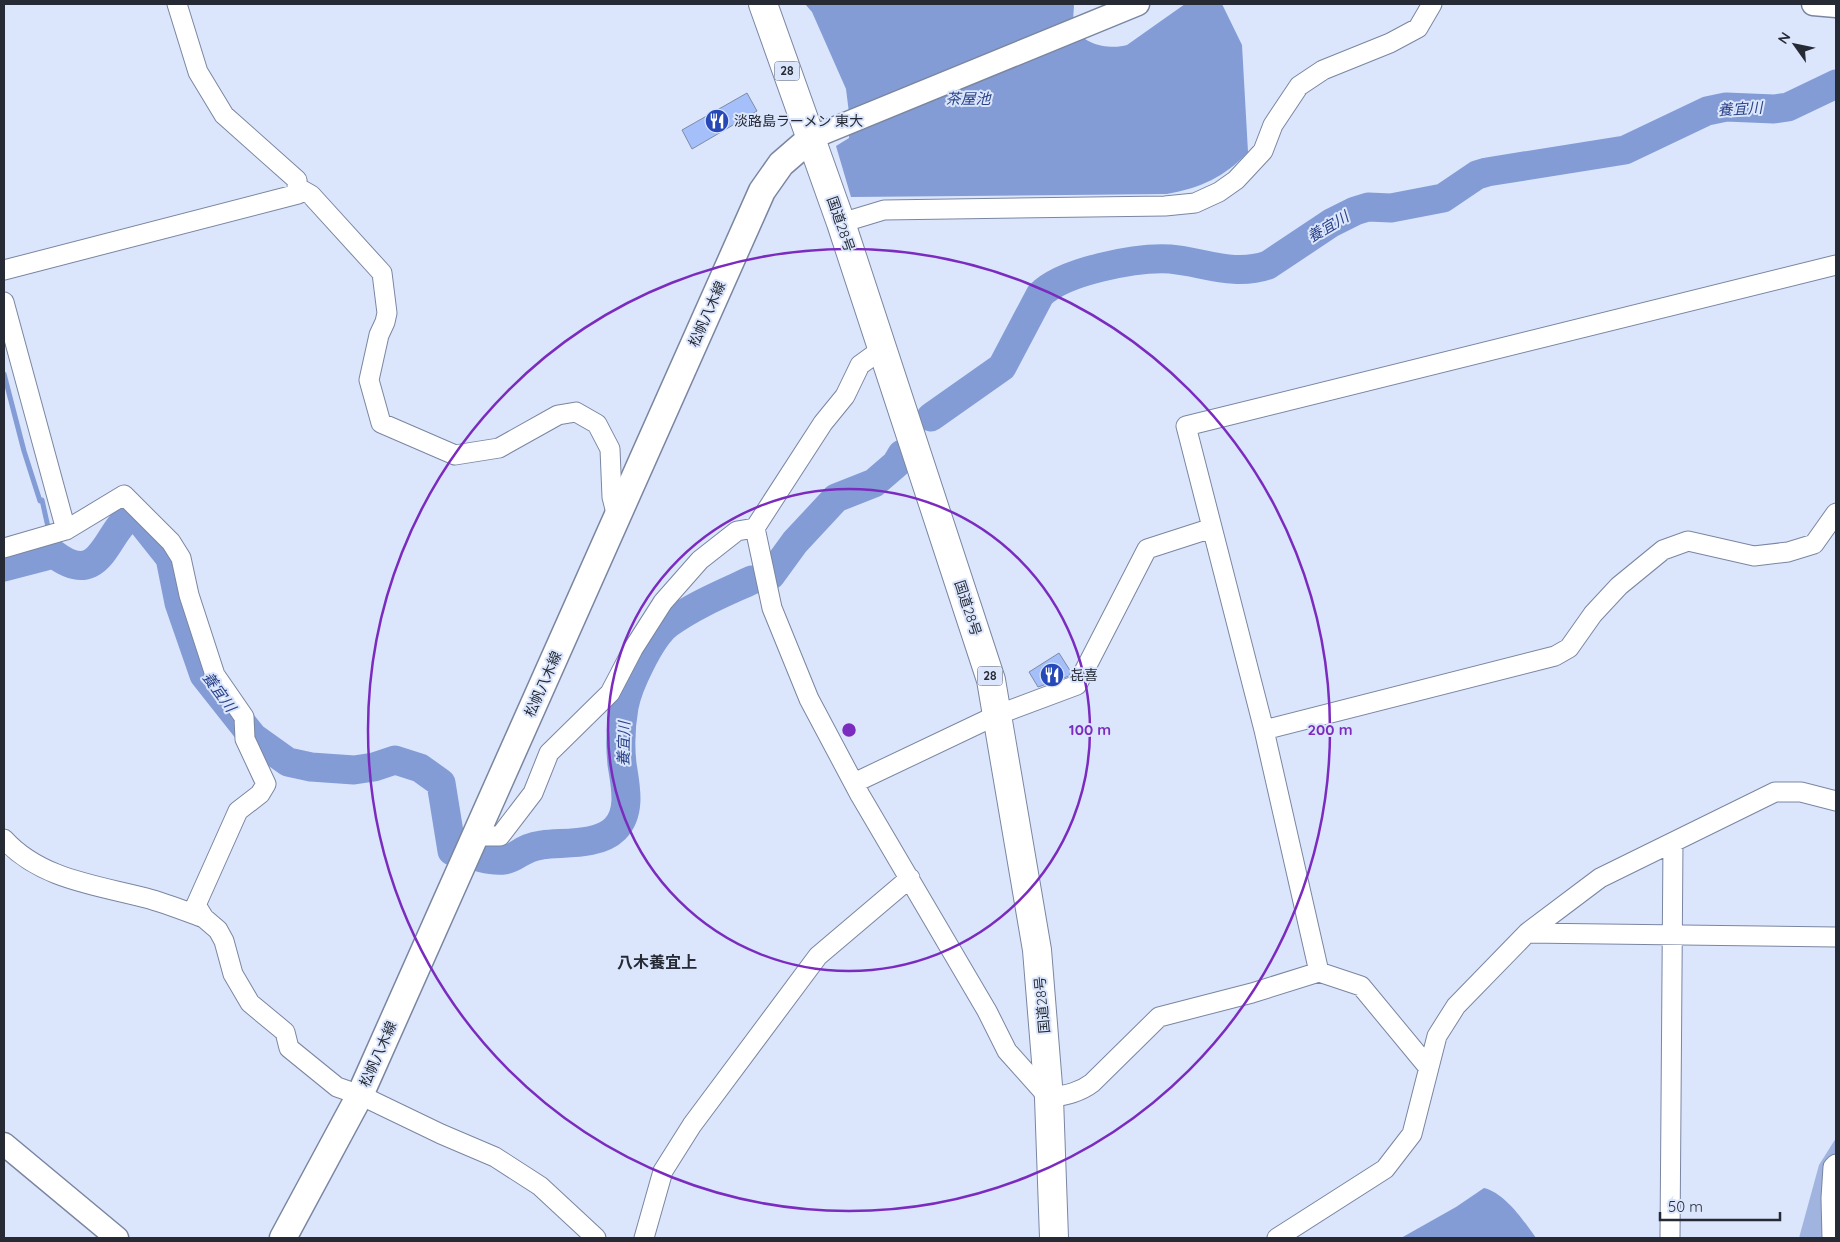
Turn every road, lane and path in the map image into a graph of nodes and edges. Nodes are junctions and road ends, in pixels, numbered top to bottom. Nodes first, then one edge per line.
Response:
1 (177, 4) edge
2 (763, 4) edge
3 (1138, 4) edge
4 (1432, 4) edge
5 (1813, 4) edge
6 (1836, 6) edge
7 (811, 138) junction
8 (297, 187) junction
9 (841, 223) junction
10 (1836, 266) edge
11 (4, 270) edge
12 (4, 302) edge
13 (882, 349) junction
14 (1836, 513) edge
15 (617, 517) junction
16 (755, 528) junction
17 (1212, 528) junction
18 (63, 531) junction
19 (4, 548) edge
20 (997, 715) junction
21 (1264, 730) junction
22 (854, 783) junction
23 (1836, 801) edge
24 (476, 836) junction
25 (4, 839) edge
26 (1673, 842) junction
27 (910, 878) junction
28 (204, 918) junction
29 (1527, 933) junction
30 (1673, 936) junction
31 (1836, 937) edge
32 (1319, 972) junction
33 (1428, 1067) junction
34 (360, 1094) junction
35 (1049, 1098) junction
36 (4, 1144) edge
37 (1836, 1164) edge
38 (117, 1238) edge
39 (283, 1238) edge
40 (596, 1238) edge
41 (644, 1238) edge
42 (1054, 1238) edge
43 (1277, 1238) edge
44 (1670, 1238) edge
45 (1832, 1238) edge

1 - 8 street
2 - 7 highway, 国道28号 / 28
3 - 7 street
4 - 9 street
5 - 6 street
7 - 9 highway, 国道28号 / 28
7 - 15 main road, 松帆八木線
8 - 11 street
8 - 15 street
9 - 13 highway, 国道28号 / 28
10 - 17 street
12 - 18 street
13 - 16 street
13 - 20 highway, 国道28号 / 28
14 - 21 street
15 - 24 main road, 松帆八木線
16 - 22 street
16 - 24 street
17 - 20 street
17 - 21 street
18 - 19 street
18 - 28 street
20 - 22 street
20 - 35 highway, 国道28号 / 28
21 - 32 street
22 - 27 street
23 - 26 street
24 - 34 main road, 松帆八木線
25 - 28 street
26 - 29 street
26 - 30 street
27 - 35 street
27 - 41 street
28 - 34 street
29 - 30 street
29 - 33 street
30 - 31 street
30 - 44 street
32 - 33 street
32 - 35 street
33 - 43 street
34 - 39 main road, 松帆八木線
34 - 40 street
35 - 42 highway, 国道28号 / 28
36 - 38 street
37 - 45 street

